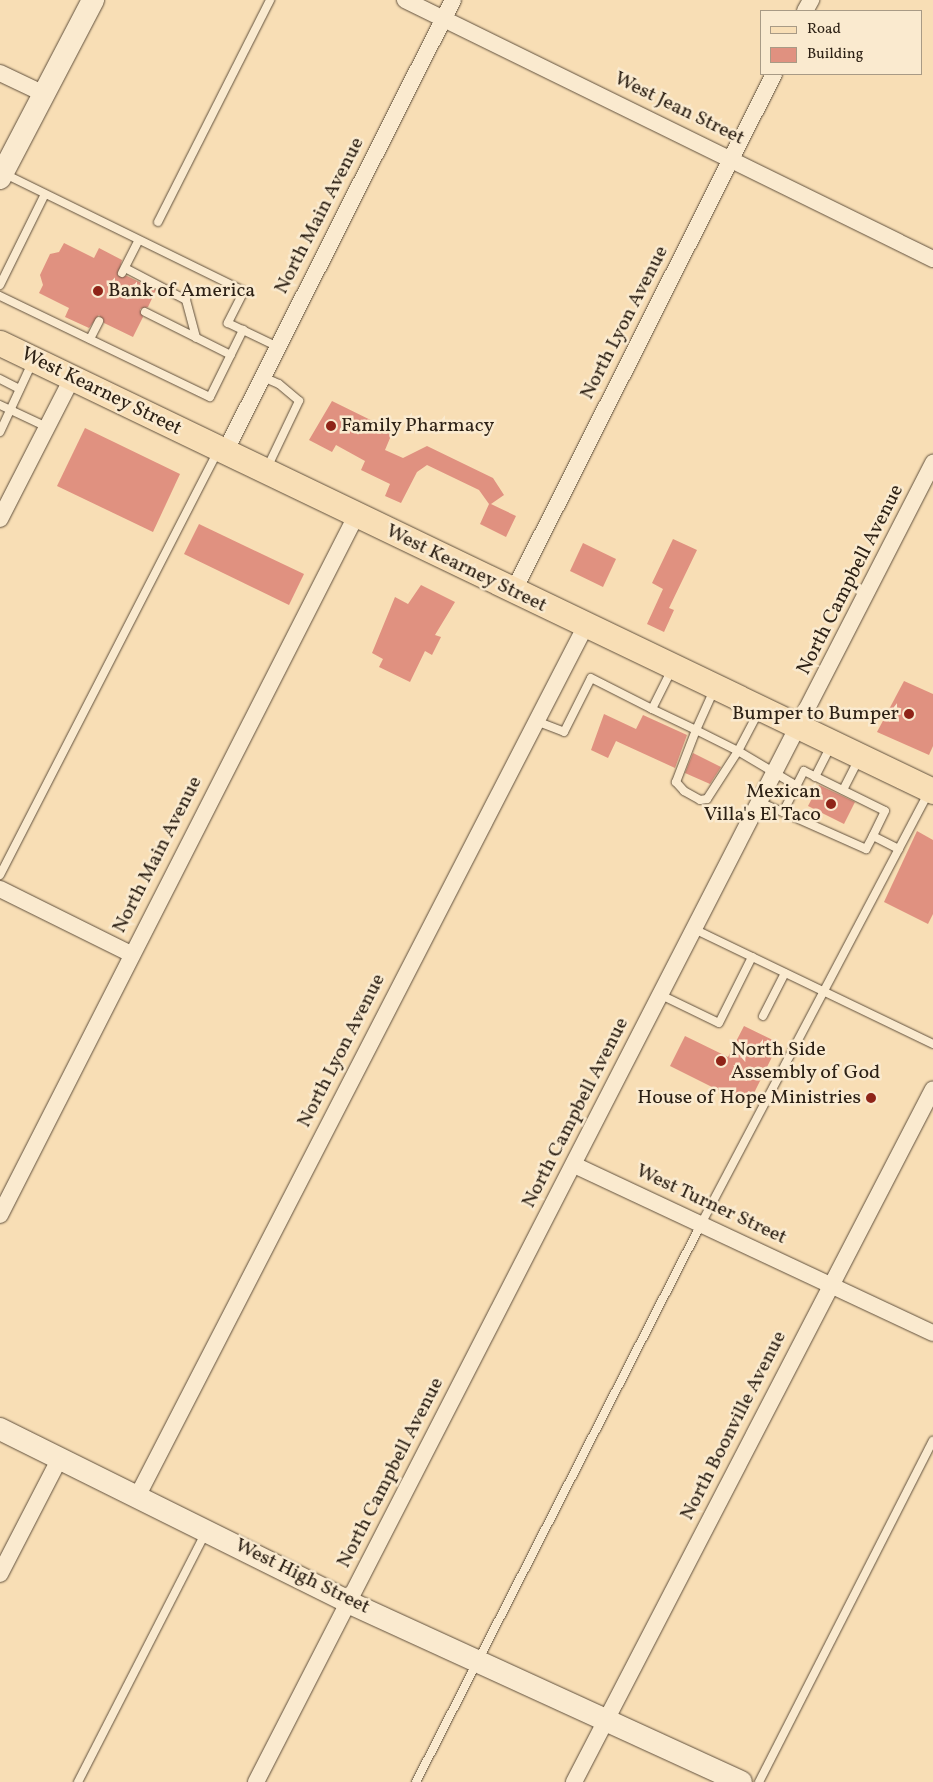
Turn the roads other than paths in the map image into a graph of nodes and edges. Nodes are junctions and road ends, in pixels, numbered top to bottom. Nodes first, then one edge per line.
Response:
1 (92, 0) edge
2 (270, 0) edge
3 (405, 0) edge
4 (453, 0) edge
5 (443, 19) junction
6 (0, 73) edge
7 (774, 75) edge
8 (44, 94) junction
9 (732, 158) junction
10 (1, 175) edge
11 (44, 196) junction
12 (158, 222) dead end
13 (138, 241) junction
14 (933, 259) edge
15 (0, 285) edge
16 (0, 296) edge
17 (145, 312) dead end
18 (99, 321) dead end
19 (243, 330) junction
20 (196, 338) junction
21 (90, 339) junction
22 (0, 343) edge
23 (278, 347) junction
24 (231, 355) junction
25 (34, 360) junction
26 (263, 377) junction
27 (72, 378) junction
28 (0, 379) edge
29 (20, 389) junction
30 (0, 406) edge
31 (10, 410) junction
32 (47, 427) junction
33 (0, 430) edge
34 (222, 450) junction
35 (933, 463) edge
36 (265, 472) junction
37 (2, 509) edge
38 (356, 516) junction
39 (513, 592) junction
40 (585, 626) junction
41 (672, 668) junction
42 (715, 688) junction
43 (652, 708) junction
44 (760, 709) junction
45 (536, 721) junction
46 (800, 728) junction
47 (696, 730) junction
48 (832, 744) junction
49 (738, 751) junction
50 (859, 756) junction
51 (775, 772) junction
52 (815, 777) junction
53 (797, 786) junction
54 (843, 790) junction
55 (932, 791) edge
56 (760, 802) junction
57 (783, 812) junction
58 (873, 836) junction
59 (899, 849) junction
60 (0, 875) edge
61 (0, 889) edge
62 (694, 929) junction
63 (131, 954) junction
64 (752, 957) junction
65 (785, 973) junction
66 (824, 991) junction
67 (661, 995) junction
68 (763, 1016) dead end
69 (933, 1044) edge
70 (933, 1089) edge
71 (574, 1165) junction
72 (0, 1215) edge
73 (701, 1224) junction
74 (831, 1284) junction
75 (933, 1333) edge
76 (0, 1429) edge
77 (933, 1441) edge
78 (60, 1458) junction
79 (138, 1495) junction
80 (207, 1530) junction
81 (0, 1574) edge
82 (348, 1602) junction
83 (478, 1660) junction
84 (607, 1718) junction
85 (78, 1782) edge
86 (256, 1782) edge
87 (416, 1782) edge
88 (574, 1782) edge
89 (741, 1782) edge
90 (759, 1782) edge

1 - 8 street
2 - 12 lane
3 - 5 street, West Jean Street
4 - 5 street, North Main Avenue
5 - 9 street, West Jean Street
5 - 23 street, North Main Avenue
6 - 8 street
7 - 9 street, North Lyon Avenue
8 - 10 street
9 - 14 street, West Jean Street
9 - 39 street, North Lyon Avenue
10 - 11 lane
11 - 13 lane
11 - 15 lane
13 - 19 lane
13 - 20 lane
16 - 21 lane
17 - 20 lane
18 - 21 lane
19 - 23 lane
19 - 24 lane
20 - 24 lane
21 - 24 lane
22 - 25 main road, West Kearney Street
23 - 26 street, North Main Avenue
25 - 27 main road, West Kearney Street
25 - 29 lane
26 - 34 street, North Main Avenue
26 - 36 lane
27 - 32 street
27 - 34 main road, West Kearney Street
28 - 29 lane
29 - 31 lane
30 - 31 lane
31 - 32 lane
31 - 33 lane
32 - 37 street
34 - 36 main road, West Kearney Street
34 - 60 lane
35 - 46 street, North Campbell Avenue
36 - 38 main road, West Kearney Street
38 - 39 main road, West Kearney Street
38 - 63 street, North Main Avenue
39 - 40 main road, West Kearney Street
40 - 41 main road, West Kearney Street
40 - 45 street, North Lyon Avenue
41 - 42 main road, West Kearney Street
41 - 43 lane
42 - 44 main road, West Kearney Street
42 - 47 lane
43 - 45 lane
43 - 47 lane
44 - 46 main road, West Kearney Street
44 - 49 lane
45 - 79 street, North Lyon Avenue
46 - 48 main road, West Kearney Street
46 - 51 street, North Campbell Avenue
47 - 49 lane
47 - 49 lane
48 - 50 main road, West Kearney Street
48 - 52 lane
49 - 51 lane
50 - 54 lane
50 - 55 main road, West Kearney Street
51 - 53 lane
51 - 56 street, North Campbell Avenue
52 - 53 lane
52 - 54 lane
53 - 57 lane
54 - 58 lane
55 - 59 lane
56 - 57 lane
56 - 62 street, North Campbell Avenue
57 - 58 lane
58 - 59 lane
59 - 66 lane
61 - 63 street
62 - 64 lane
62 - 67 street, North Campbell Avenue
63 - 72 street, North Main Avenue
64 - 65 lane
64 - 67 lane
65 - 66 lane
65 - 68 lane
66 - 69 lane
66 - 73 lane
67 - 71 street, North Campbell Avenue
70 - 74 street, North Boonville Avenue
71 - 73 street, West Turner Street
71 - 82 street, North Campbell Avenue
73 - 74 street, West Turner Street
73 - 83 lane
74 - 75 street, West Turner Street
74 - 84 street, North Boonville Avenue
76 - 78 street, West High Street
77 - 90 lane
78 - 79 street, West High Street
78 - 81 street
79 - 80 street, West High Street
80 - 82 street, West High Street
80 - 85 lane
82 - 83 street, West High Street
82 - 86 street, North Campbell Avenue
83 - 84 street, West High Street
83 - 87 lane
84 - 88 street, North Boonville Avenue
84 - 89 street, West High Street

